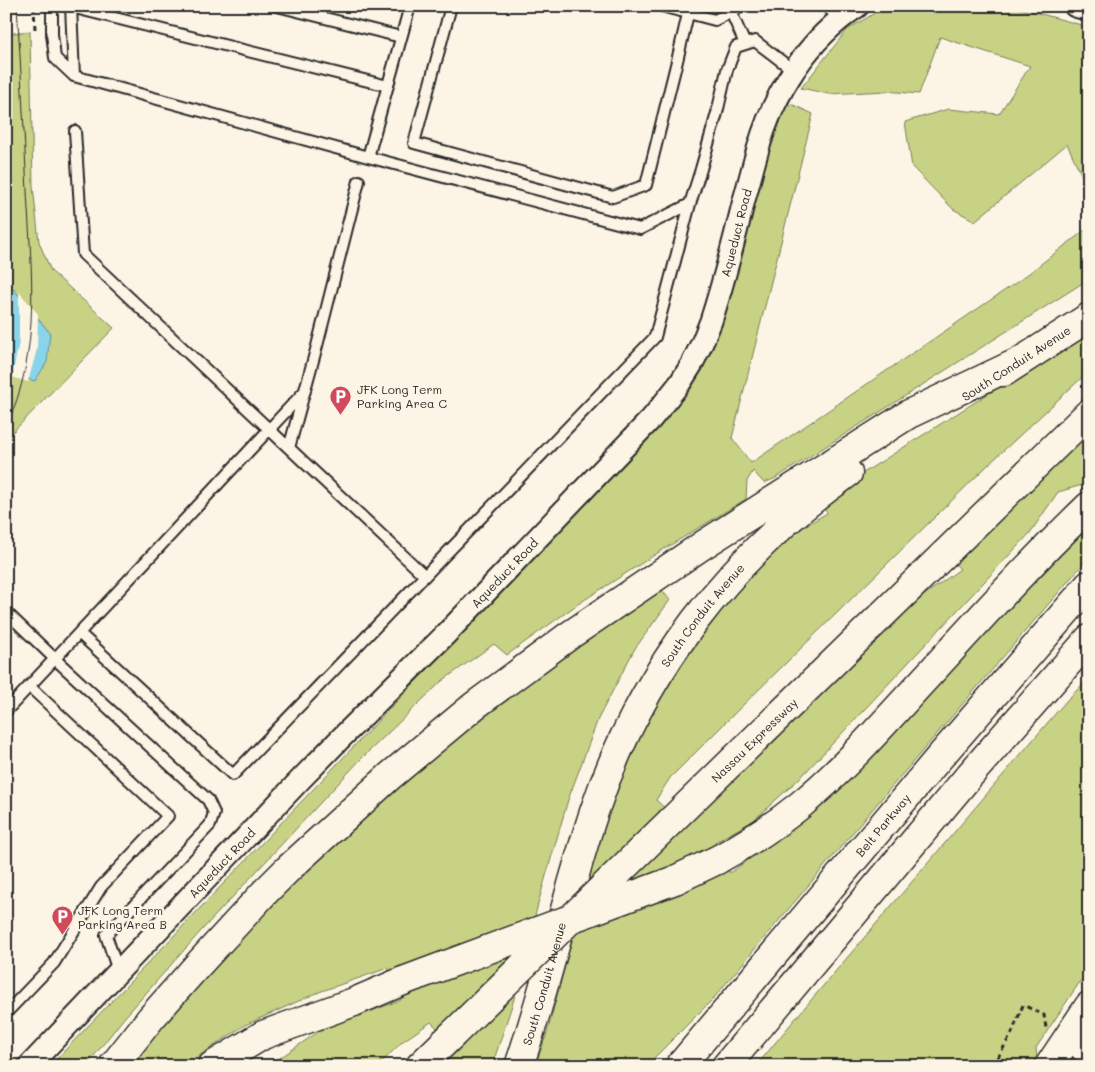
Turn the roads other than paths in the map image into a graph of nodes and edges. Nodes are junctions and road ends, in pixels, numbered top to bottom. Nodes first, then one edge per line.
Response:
1 (52, 6) edge
2 (277, 6) edge
3 (410, 6) edge
4 (451, 6) edge
5 (661, 6) edge
6 (858, 6) edge
7 (1075, 6) edge
8 (71, 7) edge
9 (734, 9) edge
10 (1089, 10) edge
11 (834, 13) edge
12 (688, 14) junction
13 (401, 37) junction
14 (745, 44) junction
15 (793, 70) junction
16 (74, 76) junction
17 (388, 86) junction
18 (75, 131) dead end
19 (368, 157) junction
20 (359, 181) dead end
21 (690, 204) junction
22 (1089, 317) edge
23 (1019, 362) junction
24 (305, 391) junction
25 (1089, 413) edge
26 (270, 429) junction
27 (289, 448) junction
28 (1089, 506) edge
29 (425, 576) junction
30 (1089, 585) edge
31 (6, 612) edge
32 (80, 633) junction
33 (1089, 639) edge
34 (55, 659) junction
35 (1089, 664) edge
36 (29, 686) junction
37 (6, 711) edge
38 (970, 776) junction
39 (119, 972) junction
40 (354, 1002) junction
41 (1089, 1006) edge
42 (6, 1013) edge
43 (1058, 1033) junction
44 (1089, 1058) edge
45 (29, 1066) edge
46 (113, 1066) edge
47 (212, 1066) edge
48 (247, 1066) edge
49 (420, 1066) edge
50 (520, 1066) edge
51 (680, 1066) edge
52 (726, 1066) edge
53 (1049, 1066) edge

1 - 16 lane
2 - 13 lane
3 - 13 lane
4 - 12 lane
5 - 12 lane
6 - 11 street, Aqueduct Road
7 - 10 street
8 - 16 lane
8 - 17 lane
9 - 12 lane
9 - 14 lane
11 - 15 street, Aqueduct Road
13 - 17 lane
14 - 15 lane
14 - 21 lane
15 - 39 street, Aqueduct Road
16 - 19 lane
17 - 19 lane
18 - 26 lane
19 - 21 lane
20 - 24 lane
21 - 29 lane
22 - 23 main road, South Conduit Avenue
23 - 46 main road
23 - 50 main road, South Conduit Avenue
24 - 26 lane
24 - 27 lane
25 - 49 main road, Nassau Expressway, bridge
26 - 27 lane
26 - 32 lane
27 - 29 lane
28 - 40 main road, bridge
29 - 32 lane
30 - 51 main road, Belt Parkway
31 - 34 lane
32 - 34 lane
33 - 38 main road
34 - 36 lane
34 - 39 lane
35 - 38 main road
36 - 37 lane
36 - 42 lane
38 - 52 main road
39 - 45 street, Aqueduct Road
40 - 47 main road
40 - 48 main road
41 - 43 main road
43 - 44 street
43 - 53 main road

